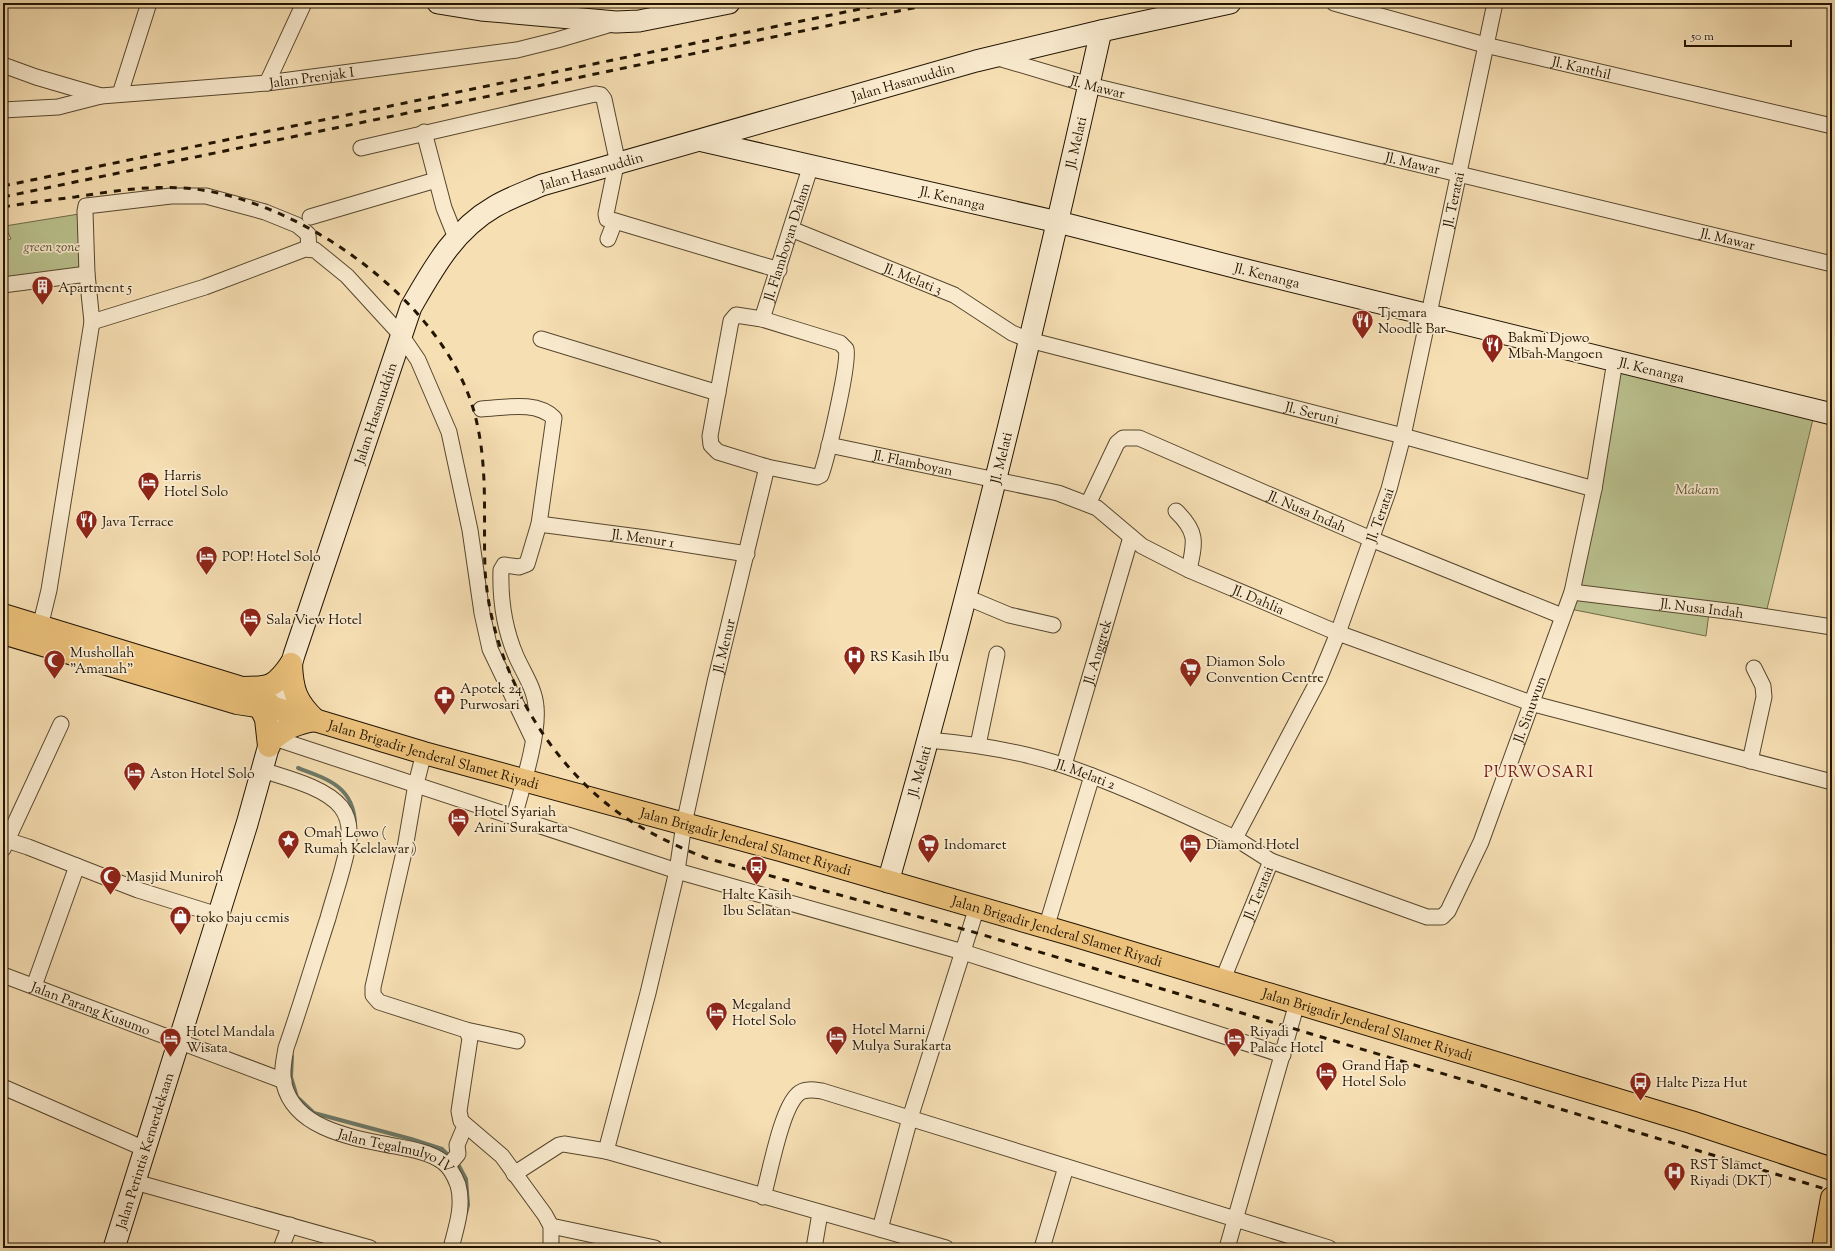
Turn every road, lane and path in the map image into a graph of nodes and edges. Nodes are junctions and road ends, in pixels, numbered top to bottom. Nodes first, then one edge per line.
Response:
1 (150, 3) edge
2 (304, 3) edge
3 (438, 3) edge
4 (730, 3) edge
5 (1230, 3) edge
6 (1334, 3) edge
7 (1495, 3) edge
8 (481, 6) edge
9 (680, 8) edge
10 (616, 22) junction
11 (1101, 31) junction
12 (1485, 45) junction
13 (994, 57) junction
14 (3, 65) edge
15 (267, 83) junction
16 (1089, 85) junction
17 (120, 94) junction
18 (101, 96) junction
19 (3, 110) edge
20 (1832, 126) edge
21 (424, 132) junction
22 (701, 140) junction
23 (361, 148) dead end
24 (617, 164) junction
25 (811, 165) junction
26 (1460, 175) junction
27 (436, 180) junction
28 (310, 217) dead end
29 (615, 221) junction
30 (1058, 222) junction
31 (791, 229) junction
32 (456, 238) junction
33 (608, 239) dead end
34 (309, 249) junction
35 (1832, 264) edge
36 (778, 270) junction
37 (87, 274) junction
38 (3, 285) edge
39 (1427, 315) junction
40 (762, 319) junction
41 (92, 322) junction
42 (402, 335) junction
43 (541, 339) dead end
44 (1029, 340) junction
45 (1615, 361) junction
46 (718, 393) junction
47 (481, 409) dead end
48 (1832, 414) edge
49 (1403, 436) junction
50 (830, 445) junction
51 (767, 467) junction
52 (996, 479) junction
53 (1594, 489) junction
54 (1088, 504) junction
55 (1176, 511) dead end
56 (539, 524) junction
57 (1131, 537) junction
58 (1371, 539) junction
59 (747, 554) junction
60 (1189, 570) junction
61 (1572, 592) junction
62 (966, 598) junction
63 (3, 608) edge
64 (3, 615) edge
65 (1562, 616) junction
66 (1053, 625) dead end
67 (40, 626) junction
68 (1832, 627) edge
69 (3, 633) edge
70 (1338, 633) junction
71 (997, 654) dead end
72 (291, 664) junction
73 (1754, 668) dead end
74 (259, 700) junction
75 (1532, 704) junction
76 (315, 720) junction
77 (61, 724) dead end
78 (533, 739) junction
79 (928, 740) junction
80 (271, 741) junction
81 (978, 745) junction
82 (424, 753) junction
83 (1750, 760) junction
84 (1064, 765) junction
85 (262, 770) junction
86 (1092, 776) junction
87 (524, 781) junction
88 (1832, 782) edge
89 (416, 784) junction
90 (514, 817) junction
91 (684, 824) junction
92 (1235, 838) junction
93 (4, 843) edge
94 (1271, 861) junction
95 (77, 866) junction
96 (677, 871) junction
97 (888, 882) junction
98 (977, 907) junction
99 (218, 915) junction
100 (1046, 928) junction
101 (963, 952) junction
102 (3, 975) edge
103 (1223, 979) junction
104 (34, 986) junction
105 (1298, 1003) junction
106 (466, 1030) junction
107 (179, 1041) junction
108 (517, 1041) dead end
109 (1283, 1055) junction
110 (284, 1080) junction
111 (3, 1087) edge
112 (910, 1118) junction
113 (465, 1126) junction
114 (145, 1149) junction
115 (606, 1151) junction
116 (452, 1161) junction
117 (1066, 1167) junction
118 (1832, 1169) edge
119 (514, 1174) junction
120 (135, 1182) junction
121 (763, 1197) junction
122 (1831, 1211) edge
123 (820, 1213) junction
124 (1236, 1219) junction
125 (290, 1225) junction
126 (551, 1226) junction
127 (880, 1229) junction
128 (321, 1241) edge
129 (114, 1248) edge
130 (281, 1248) edge
131 (370, 1248) edge
132 (451, 1248) edge
133 (551, 1248) edge
134 (655, 1248) edge
135 (814, 1248) edge
136 (946, 1248) edge
137 (1042, 1248) edge
138 (1227, 1248) edge
139 (1329, 1248) edge
140 (1823, 1248) edge

1 - 17 street
2 - 15 street
3 - 8 street
4 - 9 street
5 - 11 street, Jalan Hasanuddin
6 - 12 street, Jl. Kanthil
7 - 12 street, Jl. Teratai
8 - 10 street
9 - 10 street
10 - 15 street, Jalan Prenjak I
11 - 13 street, Jalan Hasanuddin
11 - 16 street, Jl. Melati
12 - 20 street, Jl. Kanthil
12 - 26 street, Jl. Teratai
13 - 16 street, Jl. Mawar
13 - 22 street, Jalan Hasanuddin
14 - 18 street
15 - 17 street, Jalan Prenjak I
16 - 26 street, Jl. Mawar
16 - 30 street, Jl. Melati
17 - 18 street, Jalan Prenjak I
18 - 19 street, Jalan Prenjak I
21 - 23 street
21 - 24 street
21 - 27 street
22 - 24 street, Jalan Hasanuddin
22 - 25 street, Jl. Kenanga
24 - 29 street
24 - 32 street, Jalan Hasanuddin
25 - 30 street, Jl. Kenanga
25 - 31 street, Jl. Flamboyan Dalam
26 - 35 street, Jl. Mawar
26 - 39 street, Jl. Teratai
27 - 28 street
27 - 32 street
29 - 33 street
29 - 36 street
30 - 39 street, Jl. Kenanga
30 - 44 street, Jl. Melati
31 - 36 street, Jl. Flamboyan Dalam
31 - 44 street, Jl. Melati 3
32 - 42 street, Jalan Hasanuddin
34 - 37 street
34 - 41 street
34 - 42 street
36 - 40 street, Jl. Flamboyan Dalam
37 - 38 street
37 - 41 street
39 - 45 street, Jl. Kenanga
39 - 49 street, Jl. Teratai
40 - 46 street
40 - 50 street
41 - 67 street
42 - 72 street, Jalan Hasanuddin
42 - 78 street
43 - 46 street
44 - 49 street, Jl. Seruni
44 - 52 street, Jl. Melati
45 - 48 street, Jl. Kenanga
45 - 53 street, Jl. Sinuwun
46 - 51 street
47 - 56 street
49 - 53 street, Jl. Seruni
49 - 58 street, Jl. Teratai
50 - 51 street
50 - 52 street, Jl. Flamboyan
51 - 59 street, Jl. Menur
52 - 54 street, Jl. Dahlia
52 - 62 street, Jl. Melati
53 - 61 street, Jl. Sinuwun
54 - 57 street, Jl. Dahlia
54 - 58 street, Jl. Nusa Indah
55 - 60 street
56 - 59 street, Jl. Menur 1
56 - 78 street
57 - 60 street, Jl. Dahlia
57 - 84 street, Jl. Anggrek
58 - 65 street, Jl. Nusa Indah
58 - 70 street, Jl. Teratai
59 - 91 street, Jl. Menur
60 - 70 street, Jl. Dahlia
61 - 65 street, Jl. Sinuwun
61 - 68 street, Jl. Nusa Indah
62 - 66 street
62 - 79 street, Jl. Melati
63 - 67 street
64 - 67 main road
65 - 75 street, Jl. Sinuwun
67 - 74 main road
69 - 74 main road
70 - 75 street, Jl. Dahlia
70 - 92 street, Jl. Teratai
71 - 81 street
72 - 74 street, Jalan Hasanuddin
72 - 74 main road
72 - 76 main road
73 - 83 street
74 - 76 main road, Jalan Brigadir Jenderal Slamet Riyadi
74 - 80 main road
75 - 83 street, Jl. Dahlia
75 - 94 street, Jl. Sinuwun
76 - 80 main road
76 - 82 main road, Jalan Brigadir Jenderal Slamet Riyadi
77 - 93 street
78 - 87 street
79 - 81 street, Jl. Melati 2
79 - 97 street, Jl. Melati
80 - 85 street, Jalan Perintis Kemerdekaan
80 - 89 street
81 - 84 street, Jl. Melati 2
82 - 87 main road, Jalan Brigadir Jenderal Slamet Riyadi
82 - 89 street
83 - 88 street, Jl. Dahlia
84 - 86 street, Jl. Melati 2
85 - 99 street, Jalan Perintis Kemerdekaan
85 - 110 street
86 - 92 street, Jl. Melati 2
86 - 100 street
87 - 90 street
87 - 91 main road, Jalan Brigadir Jenderal Slamet Riyadi
89 - 90 street
89 - 106 street
90 - 96 street
91 - 96 street, Jl. Menur
91 - 97 main road, Jalan Brigadir Jenderal Slamet Riyadi
92 - 94 street, Jl. Teratai
93 - 95 street
94 - 103 street, Jl. Teratai
95 - 99 street
95 - 104 street
96 - 101 street
96 - 115 street, Jl. Menur
97 - 98 main road, Jalan Brigadir Jenderal Slamet Riyadi
98 - 100 main road, Jalan Brigadir Jenderal Slamet Riyadi
98 - 101 street
99 - 107 street, Jalan Perintis Kemerdekaan
100 - 103 main road, Jalan Brigadir Jenderal Slamet Riyadi
101 - 109 street
101 - 112 street
102 - 104 street, Jalan Parang Kusumo
103 - 105 main road, Jalan Brigadir Jenderal Slamet Riyadi
104 - 107 street, Jalan Parang Kusumo
105 - 109 street
105 - 118 main road, Jalan Brigadir Jenderal Slamet Riyadi
106 - 108 street
106 - 113 street
107 - 110 street, Jalan Parang Kusumo
107 - 114 street, Jalan Perintis Kemerdekaan
109 - 124 street
110 - 116 street, Jalan Tegalmulyo IV
111 - 114 street
112 - 117 street
112 - 121 street
112 - 127 street
113 - 116 street
113 - 119 street
114 - 120 street, Jalan Perintis Kemerdekaan
115 - 119 street
115 - 121 street
116 - 132 street, Jalan Tegalmulyo IV
117 - 124 street
117 - 137 street
119 - 126 street
120 - 125 street
120 - 129 street, Jalan Perintis Kemerdekaan
121 - 123 street
122 - 140 main road
123 - 127 street
123 - 135 street
124 - 138 street
124 - 139 street
125 - 128 street
125 - 130 street
126 - 133 street
126 - 134 street
127 - 136 street
128 - 131 street

